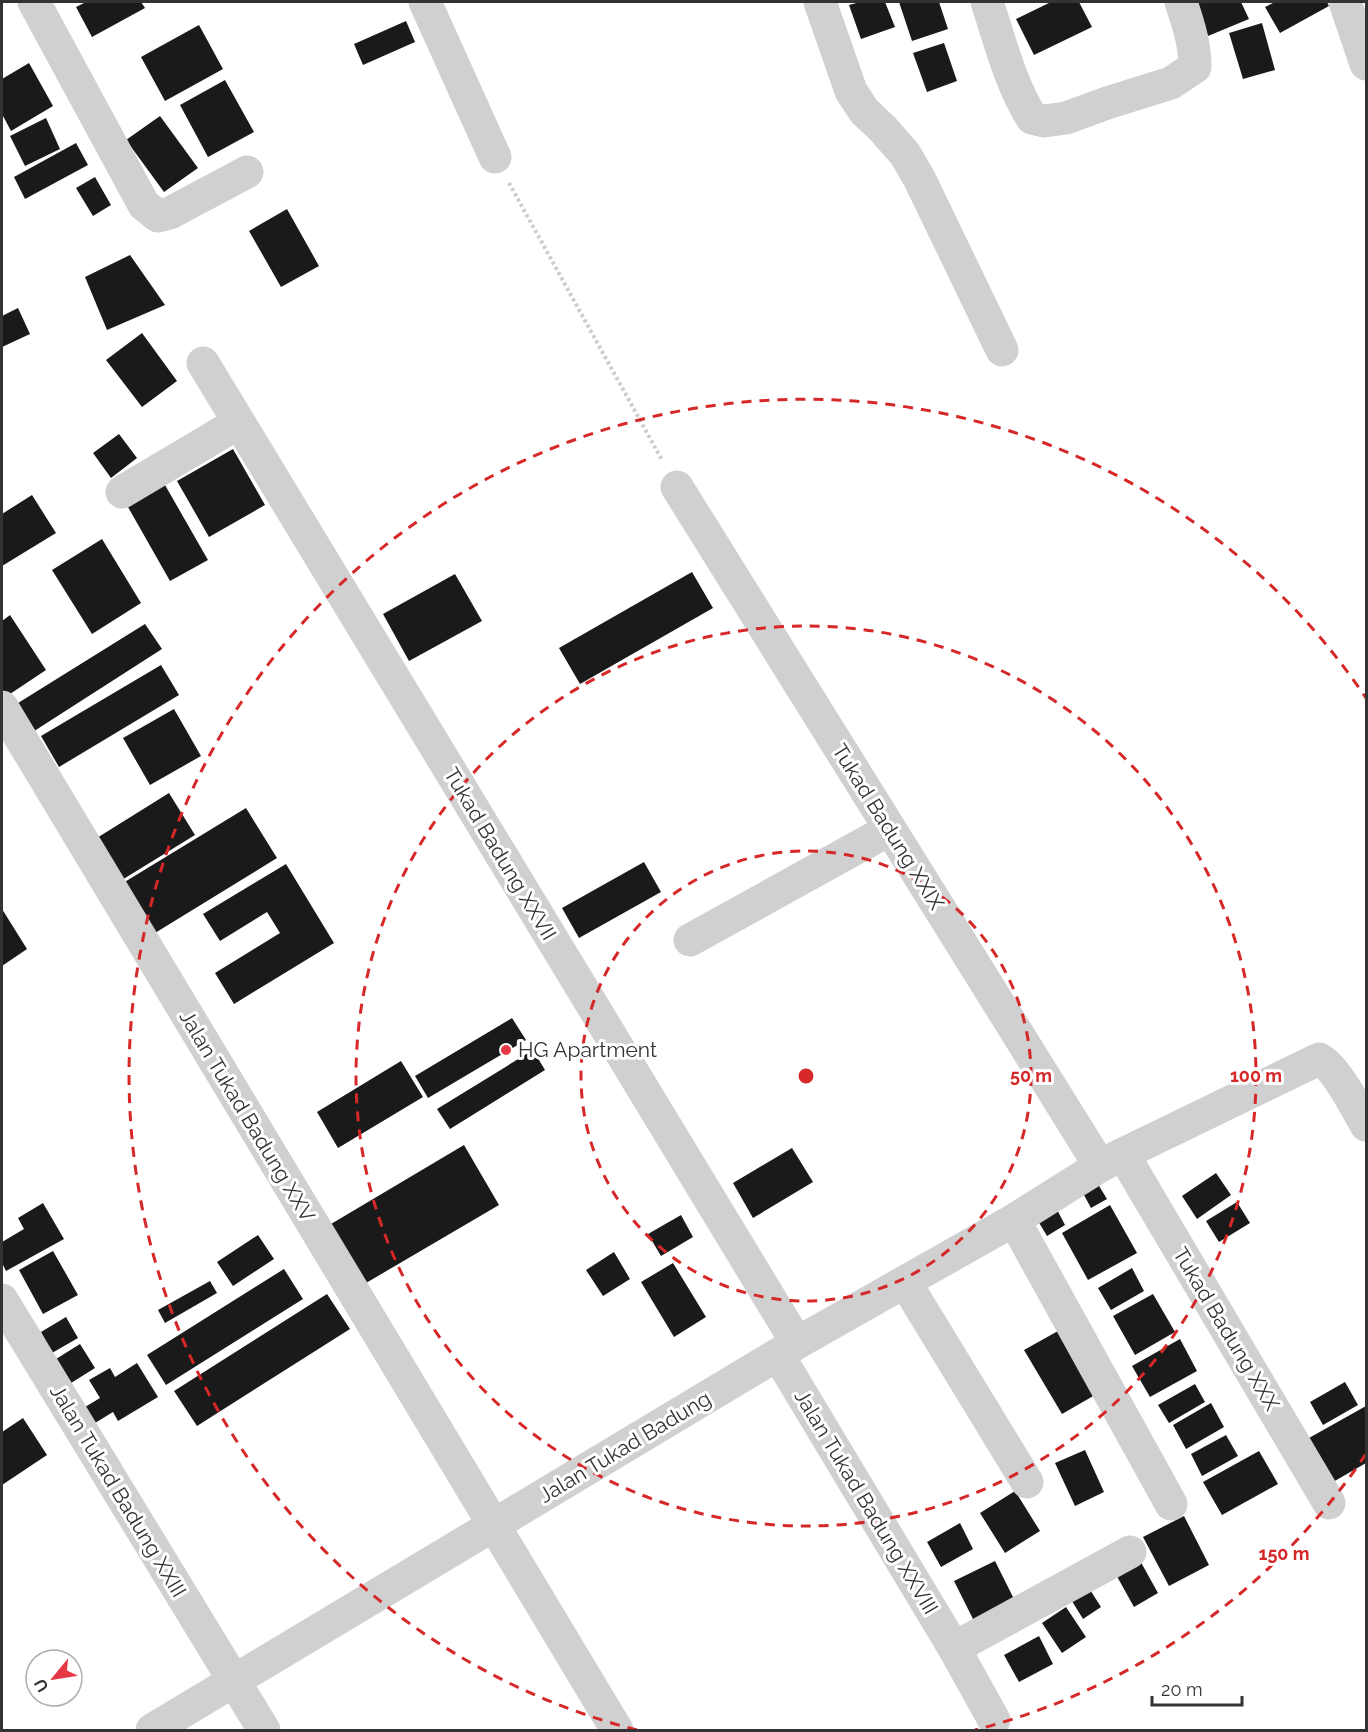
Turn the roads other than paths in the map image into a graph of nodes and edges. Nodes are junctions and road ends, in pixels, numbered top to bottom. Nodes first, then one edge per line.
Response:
1 (34, 2) edge
2 (425, 2) edge
3 (820, 2) edge
4 (987, 2) edge
5 (1181, 2) edge
6 (1345, 2) edge
7 (1366, 64) edge
8 (495, 157) road end
9 (247, 172) dead end
10 (1002, 350) dead end
11 (203, 363) dead end
12 (238, 423) junction
13 (677, 487) road end
14 (122, 492) dead end
15 (2, 707) edge
16 (888, 826) junction
17 (690, 940) dead end
18 (1366, 1125) edge
19 (1112, 1160) junction
20 (1014, 1220) junction
21 (905, 1282) junction
22 (2, 1299) edge
23 (788, 1349) junction
24 (1027, 1482) dead end
25 (1329, 1503) dead end
26 (1171, 1504) dead end
27 (493, 1524) junction
28 (1130, 1552) dead end
29 (954, 1648) junction
30 (234, 1683) junction
31 (994, 1719) dead end
32 (152, 1731) edge
33 (264, 1731) edge
34 (617, 1731) edge

1 - 9 street
2 - 8 street
3 - 10 street
4 - 5 street
6 - 7 street
11 - 12 street, Tukad Badung XXVII
12 - 14 street
12 - 23 street, Tukad Badung XXVII
13 - 16 street, Tukad Badung XXIX
15 - 27 street, Jalan Tukad Badung XXV
16 - 17 street
16 - 19 street, Tukad Badung XXIX
18 - 19 street, Jalan Tukad Badung
19 - 20 street, Jalan Tukad Badung
19 - 25 street, Tukad Badung XXX
20 - 21 street, Jalan Tukad Badung
20 - 26 street
21 - 23 street, Jalan Tukad Badung
21 - 24 street
22 - 30 street, Jalan Tukad Badung XXIII
23 - 27 street, Jalan Tukad Badung
23 - 29 street, Jalan Tukad Badung XXVIII
27 - 30 street, Jalan Tukad Badung
27 - 34 street, Jalan Tukad Badung XXV
28 - 29 street
29 - 31 street, Jalan Tukad Badung XXVIII
30 - 32 street, Jalan Tukad Badung
30 - 33 street, Jalan Tukad Badung XXIII

